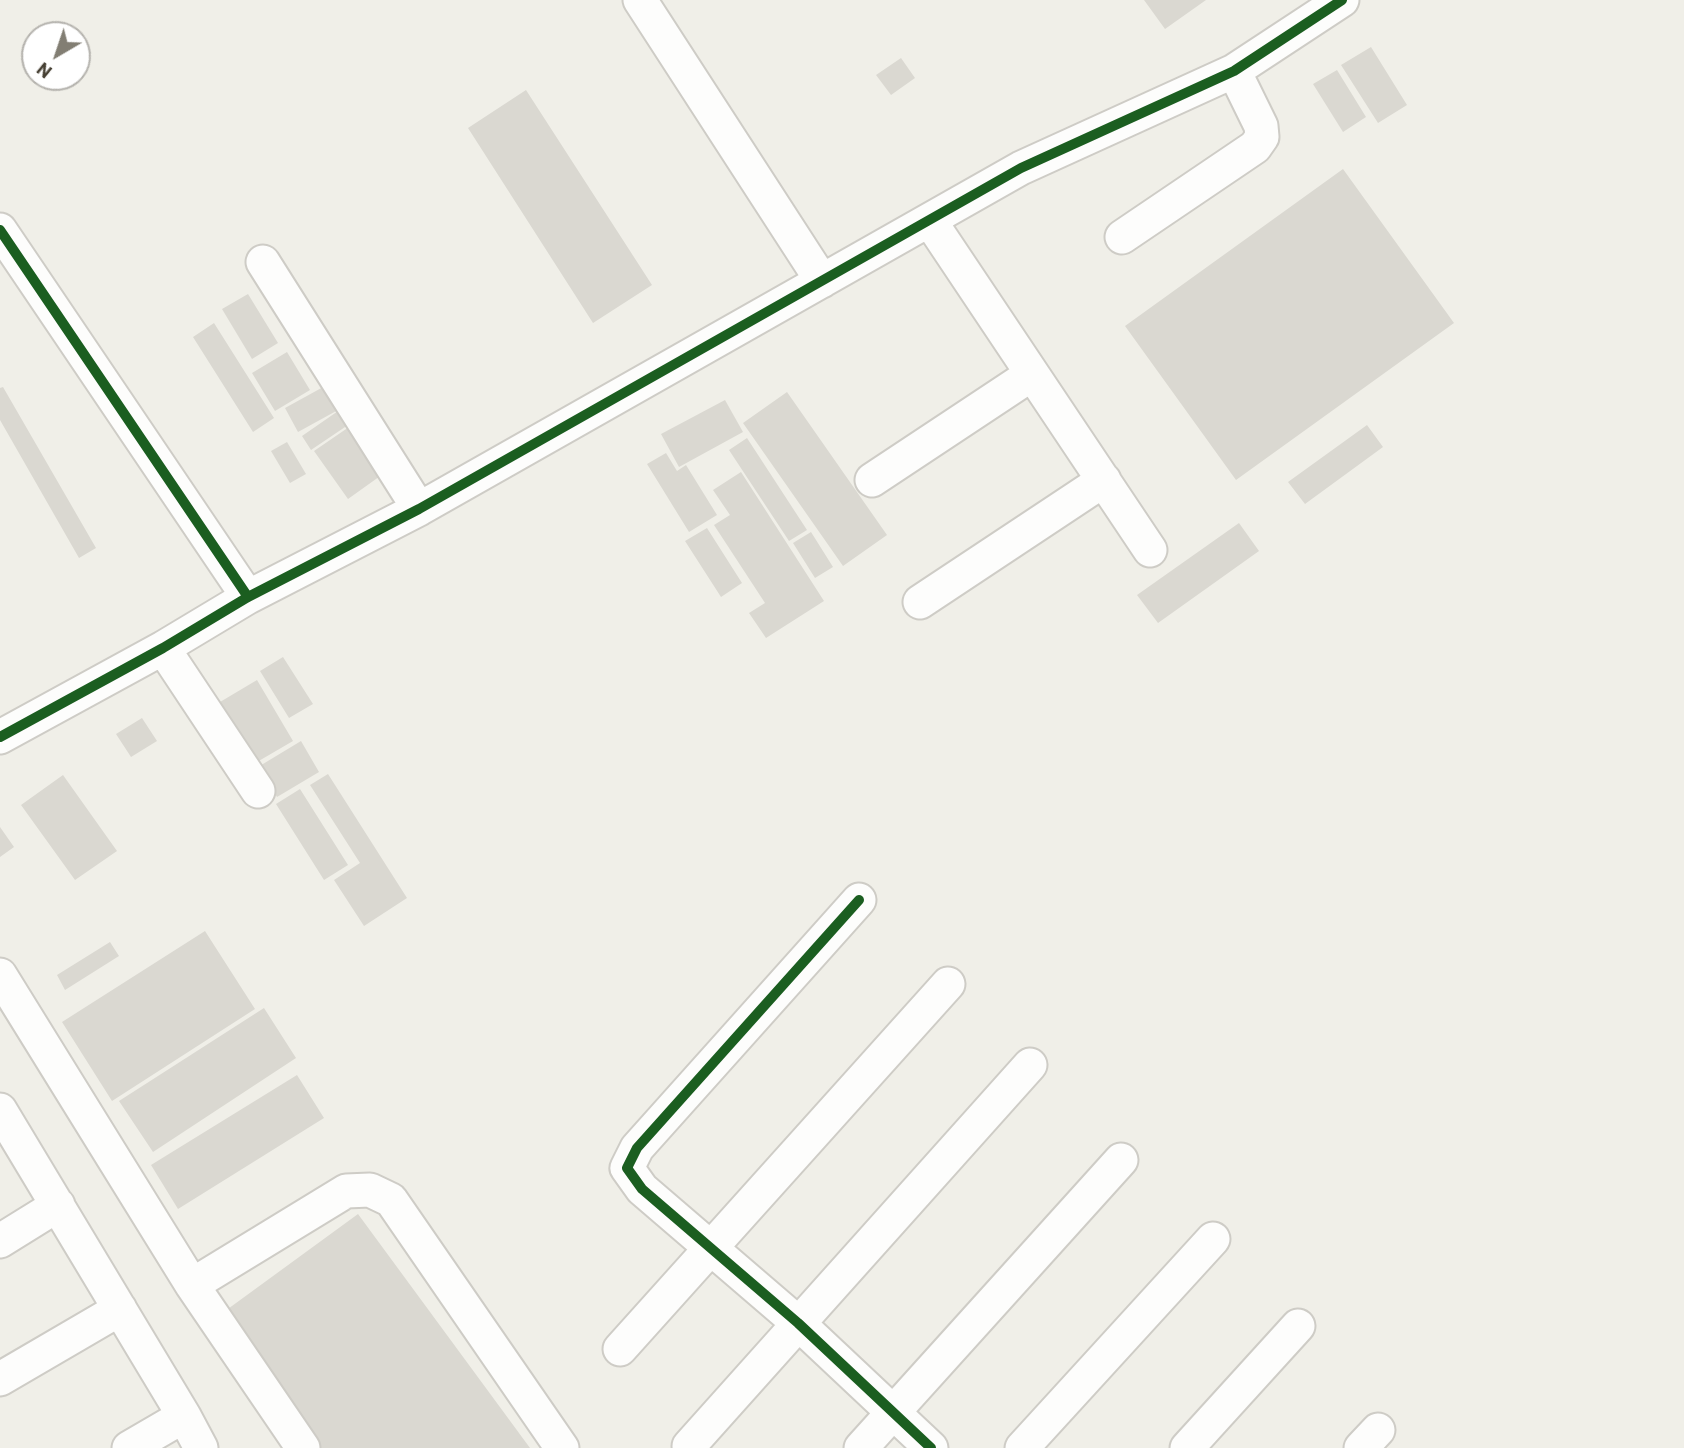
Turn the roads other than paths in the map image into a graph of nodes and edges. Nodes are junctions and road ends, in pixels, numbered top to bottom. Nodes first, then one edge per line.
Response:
1 (640, 0) edge
2 (1342, 0) edge
3 (1234, 71) junction
4 (930, 220) junction
5 (0, 230) edge
6 (1122, 237) dead end
7 (263, 262) dead end
8 (822, 281) junction
9 (1032, 374) junction
10 (872, 480) dead end
11 (1104, 481) junction
12 (419, 509) junction
13 (1150, 550) dead end
14 (248, 597) junction
15 (920, 602) dead end
16 (163, 648) junction
17 (0, 737) edge
18 (258, 791) dead end
19 (859, 900) dead end
20 (0, 975) edge
21 (948, 984) dead end
22 (1030, 1065) dead end
23 (0, 1110) edge
24 (1121, 1160) dead end
25 (58, 1205) junction
26 (1213, 1239) dead end
27 (0, 1241) edge
28 (709, 1247) junction
29 (192, 1285) junction
30 (120, 1309) junction
31 (798, 1323) junction
32 (1298, 1326) dead end
33 (620, 1349) dead end
34 (0, 1379) edge
35 (893, 1412) junction
36 (184, 1416) junction
37 (689, 1446) dead end
38 (129, 1448) edge
39 (201, 1448) edge
40 (303, 1448) edge
41 (562, 1448) edge
42 (861, 1448) edge
43 (931, 1448) edge
44 (1022, 1448) edge
45 (1187, 1448) edge

1 - 8 street
2 - 3 street
3 - 4 street
3 - 6 street
4 - 8 street
4 - 9 street
5 - 14 street
7 - 12 street
8 - 12 street
9 - 10 street
9 - 11 street
11 - 13 street
11 - 15 street
12 - 14 street
14 - 16 street
16 - 17 street
16 - 18 street
19 - 28 street
20 - 29 street
21 - 28 street
22 - 31 street
23 - 25 street
24 - 35 street
25 - 27 street
25 - 30 street
26 - 44 street
28 - 31 street
28 - 33 street
29 - 40 street
29 - 41 street
30 - 34 street
30 - 36 street
31 - 35 street
31 - 37 street
32 - 45 street
35 - 42 street
35 - 43 street
36 - 38 street
36 - 39 street

